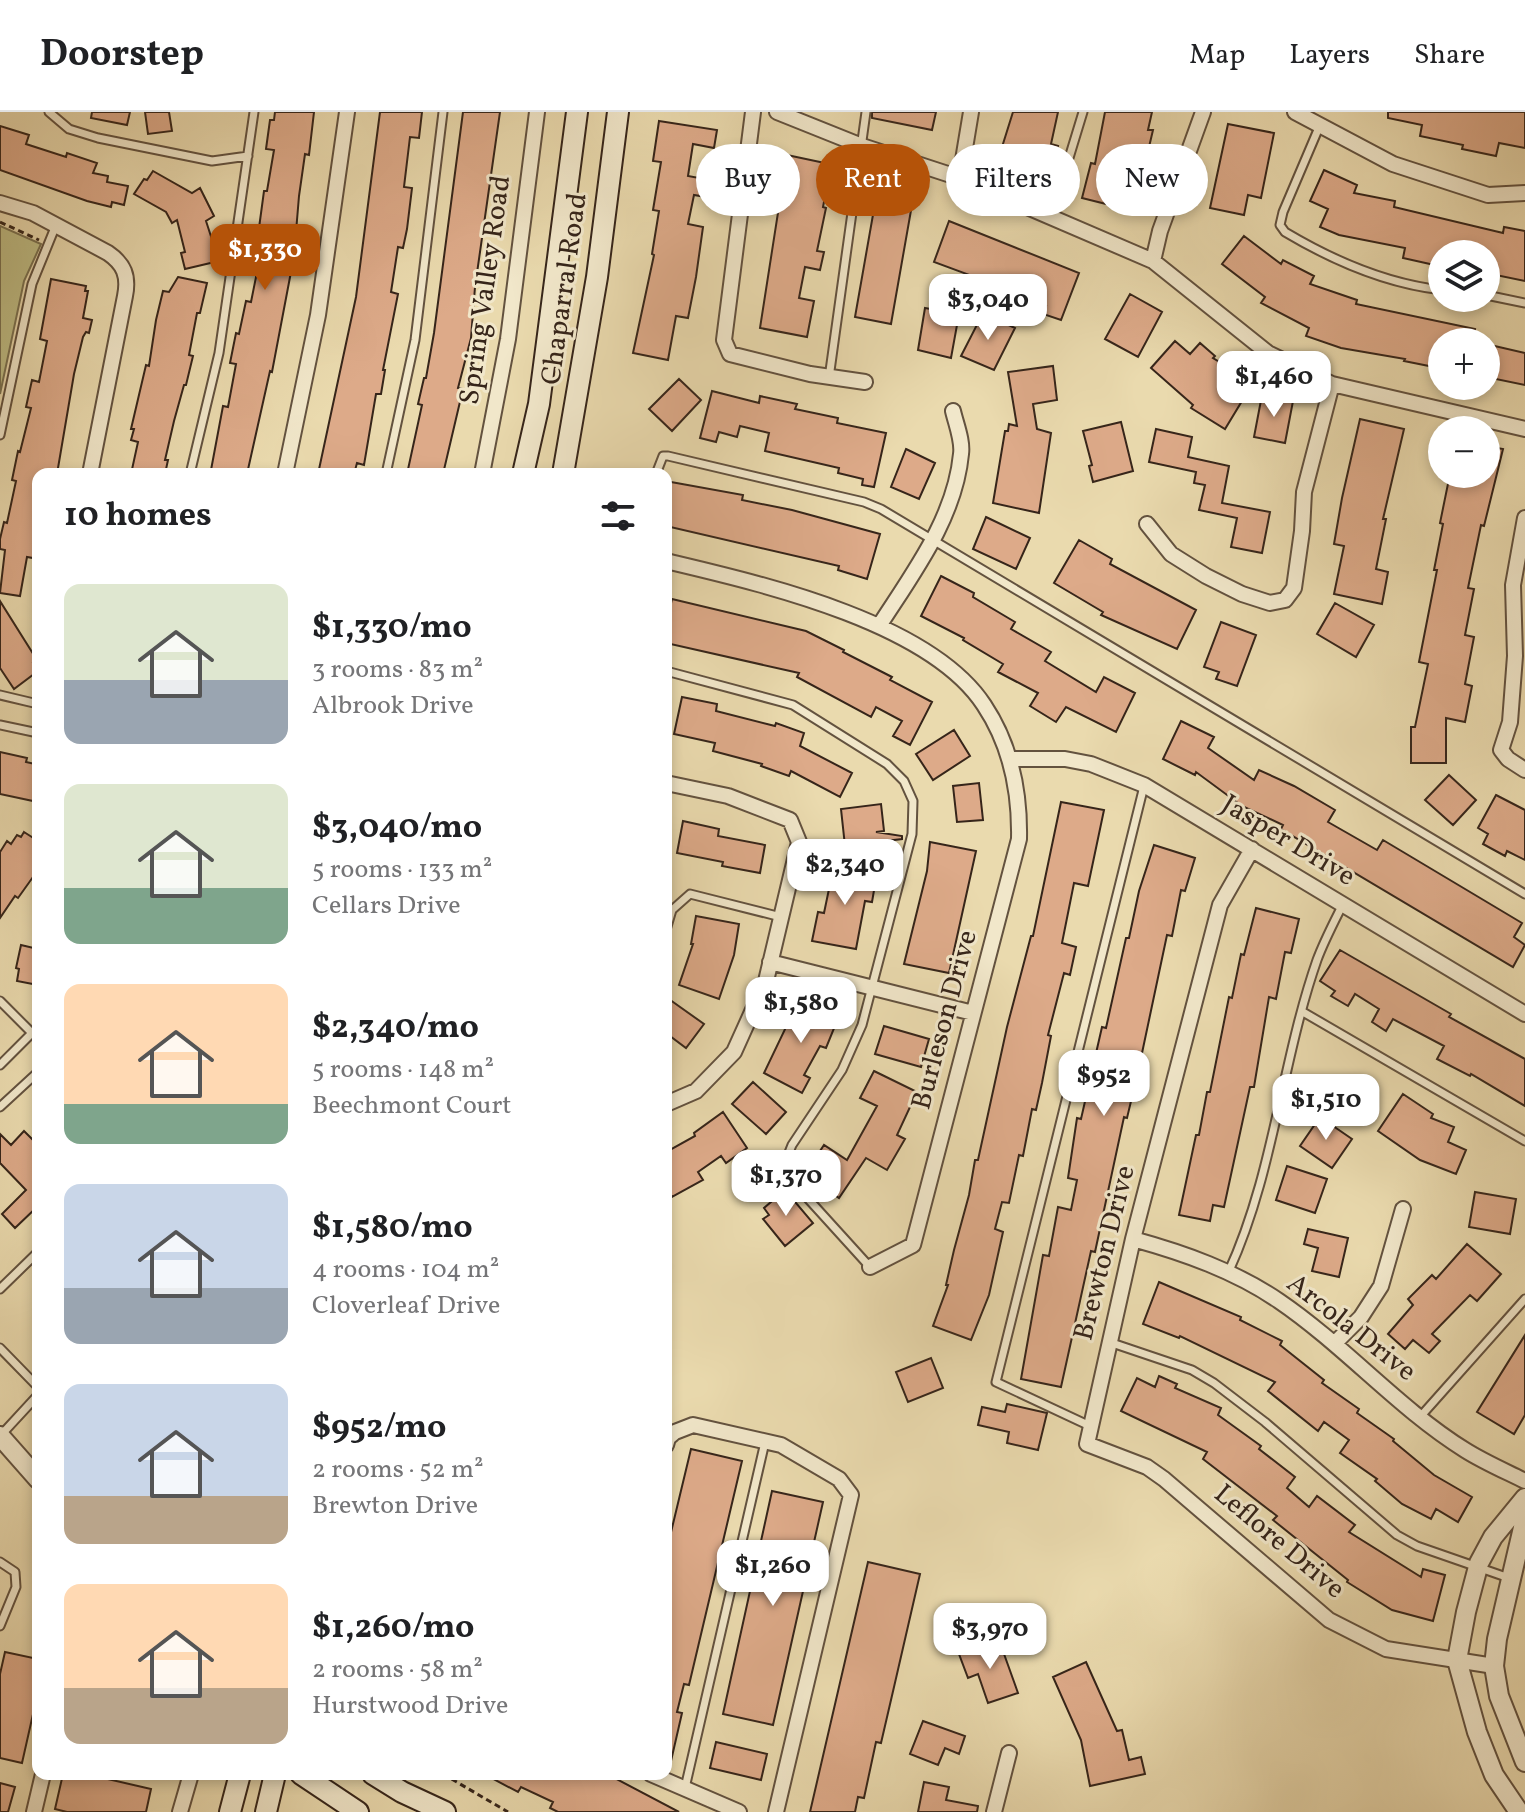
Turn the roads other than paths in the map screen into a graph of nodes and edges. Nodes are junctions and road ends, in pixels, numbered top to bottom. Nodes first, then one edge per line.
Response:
1 (49, 112) edge
2 (254, 112) edge
3 (347, 112) edge
4 (443, 112) edge
5 (537, 112) edge
6 (577, 112) edge
7 (618, 112) edge
8 (753, 112) edge
9 (777, 112) edge
10 (866, 112) edge
11 (971, 112) edge
12 (1083, 112) edge
13 (1203, 112) edge
14 (1295, 112) edge
15 (1320, 125) junction
16 (857, 144) edge
17 (862, 144) edge
18 (966, 144) edge
19 (248, 156) junction
20 (1525, 193) edge
21 (0, 203) edge
22 (852, 216) edge
23 (1051, 217) joint
24 (55, 224) junction
25 (1153, 261) junction
26 (1428, 288) edge
27 (1500, 298) edge
28 (1525, 303) edge
29 (829, 378) junction
30 (865, 382) dead end
31 (1332, 384) junction
32 (953, 411) dead end
33 (1525, 429) edge
34 (0, 435) edge
35 (91, 468) edge
36 (191, 468) edge
37 (286, 468) edge
38 (387, 468) edge
39 (483, 468) edge
40 (524, 468) edge
41 (564, 468) edge
42 (658, 468) edge
43 (1525, 518) edge
44 (1147, 524) dead end
45 (933, 540) junction
46 (672, 563) edge
47 (879, 626) junction
48 (672, 673) edge
49 (0, 695) edge
50 (32, 703) edge
51 (0, 725) edge
52 (32, 732) edge
53 (1010, 759) junction
54 (1525, 770) edge
55 (672, 784) edge
56 (1144, 785) junction
57 (1252, 849) junction
58 (1525, 894) edge
59 (1343, 904) junction
60 (672, 910) edge
61 (781, 917) junction
62 (770, 962) junction
63 (871, 987) junction
64 (0, 1001) edge
65 (1303, 1012) junction
66 (973, 1013) junction
67 (1525, 1014) edge
68 (32, 1028) edge
69 (32, 1033) edge
70 (0, 1065) edge
71 (32, 1078) edge
72 (672, 1101) edge
73 (0, 1107) edge
74 (1525, 1141) edge
75 (1403, 1209) dead end
76 (1133, 1239) junction
77 (32, 1258) edge
78 (870, 1267) joint
79 (1228, 1273) junction
80 (0, 1289) edge
81 (1525, 1299) edge
82 (1109, 1342) junction
83 (1335, 1343) junction
84 (0, 1348) edge
85 (32, 1377) edge
86 (32, 1401) edge
87 (1420, 1417) junction
88 (1090, 1426) junction
89 (0, 1436) edge
90 (672, 1436) edge
91 (765, 1441) junction
92 (1087, 1444) joint
93 (32, 1472) edge
94 (1525, 1481) edge
95 (1525, 1498) edge
96 (1525, 1519) edge
97 (0, 1562) edge
98 (1477, 1568) junction
99 (1511, 1578) junction
100 (0, 1626) edge
101 (1457, 1660) junction
102 (1494, 1666) junction
103 (1009, 1753) dead end
104 (1525, 1762) edge
105 (42, 1780) edge
106 (189, 1780) edge
107 (238, 1780) edge
108 (274, 1780) edge
109 (310, 1780) edge
110 (383, 1780) edge
111 (663, 1780) edge
112 (684, 1790) junction
113 (34, 1812) edge
114 (180, 1812) edge
115 (230, 1812) edge
116 (266, 1812) edge
117 (358, 1812) edge
118 (445, 1812) edge
119 (739, 1812) edge
120 (776, 1812) edge
121 (994, 1812) edge
122 (1519, 1812) edge

1 - 19 lane
2 - 19 lane
3 - 37 street
4 - 38 lane
5 - 39 street, Spring Valley Road
6 - 40 main road, Chaparral Road
7 - 41 main road, Chaparral Road
8 - 29 street
9 - 16 street
10 - 17 lane
11 - 18 street
12 - 23 lane
13 - 25 street
14 - 15 street
15 - 20 street
15 - 26 lane
19 - 36 lane
21 - 24 street
22 - 29 lane
23 - 25 street
24 - 34 lane
24 - 35 street
25 - 31 street
27 - 28 lane
29 - 30 street
31 - 33 street
31 - 44 street
32 - 45 street
42 - 45 lane
43 - 54 street
45 - 47 street
45 - 58 lane
46 - 47 street, Burleson Drive
47 - 53 street, Burleson Drive
48 - 63 lane
49 - 50 lane
51 - 52 lane
53 - 56 street, Jasper Drive
53 - 66 street, Burleson Drive
55 - 61 street
56 - 57 street, Jasper Drive
56 - 88 lane
57 - 59 street, Jasper Drive
57 - 76 street, Brewton Drive
59 - 65 lane
59 - 67 street, Jasper Drive
60 - 61 lane
61 - 62 street
62 - 63 street
62 - 72 street
63 - 66 street
63 - 78 lane
64 - 68 lane
65 - 74 lane
65 - 79 lane
66 - 78 street, Burleson Drive
69 - 70 lane
71 - 73 lane
75 - 83 street
76 - 79 street, Arcola Drive
76 - 82 street, Brewton Drive
77 - 80 lane
79 - 83 street, Arcola Drive
81 - 87 lane
82 - 88 street, Brewton Drive
82 - 98 lane
83 - 87 street, Arcola Drive
84 - 85 lane
86 - 89 lane
87 - 94 street, Arcola Drive
88 - 92 street, Brewton Drive
89 - 93 street
90 - 91 street
91 - 112 lane
91 - 120 street
92 - 101 street, Leflore Drive
95 - 98 street
96 - 99 street
97 - 100 lane
98 - 99 lane
98 - 101 street
99 - 102 street
101 - 102 street, Leflore Drive
101 - 122 street
102 - 104 street
103 - 121 street
105 - 113 street
106 - 114 street
107 - 115 main road
108 - 116 main road
109 - 117 main road
110 - 118 main road
111 - 112 street
112 - 119 street

